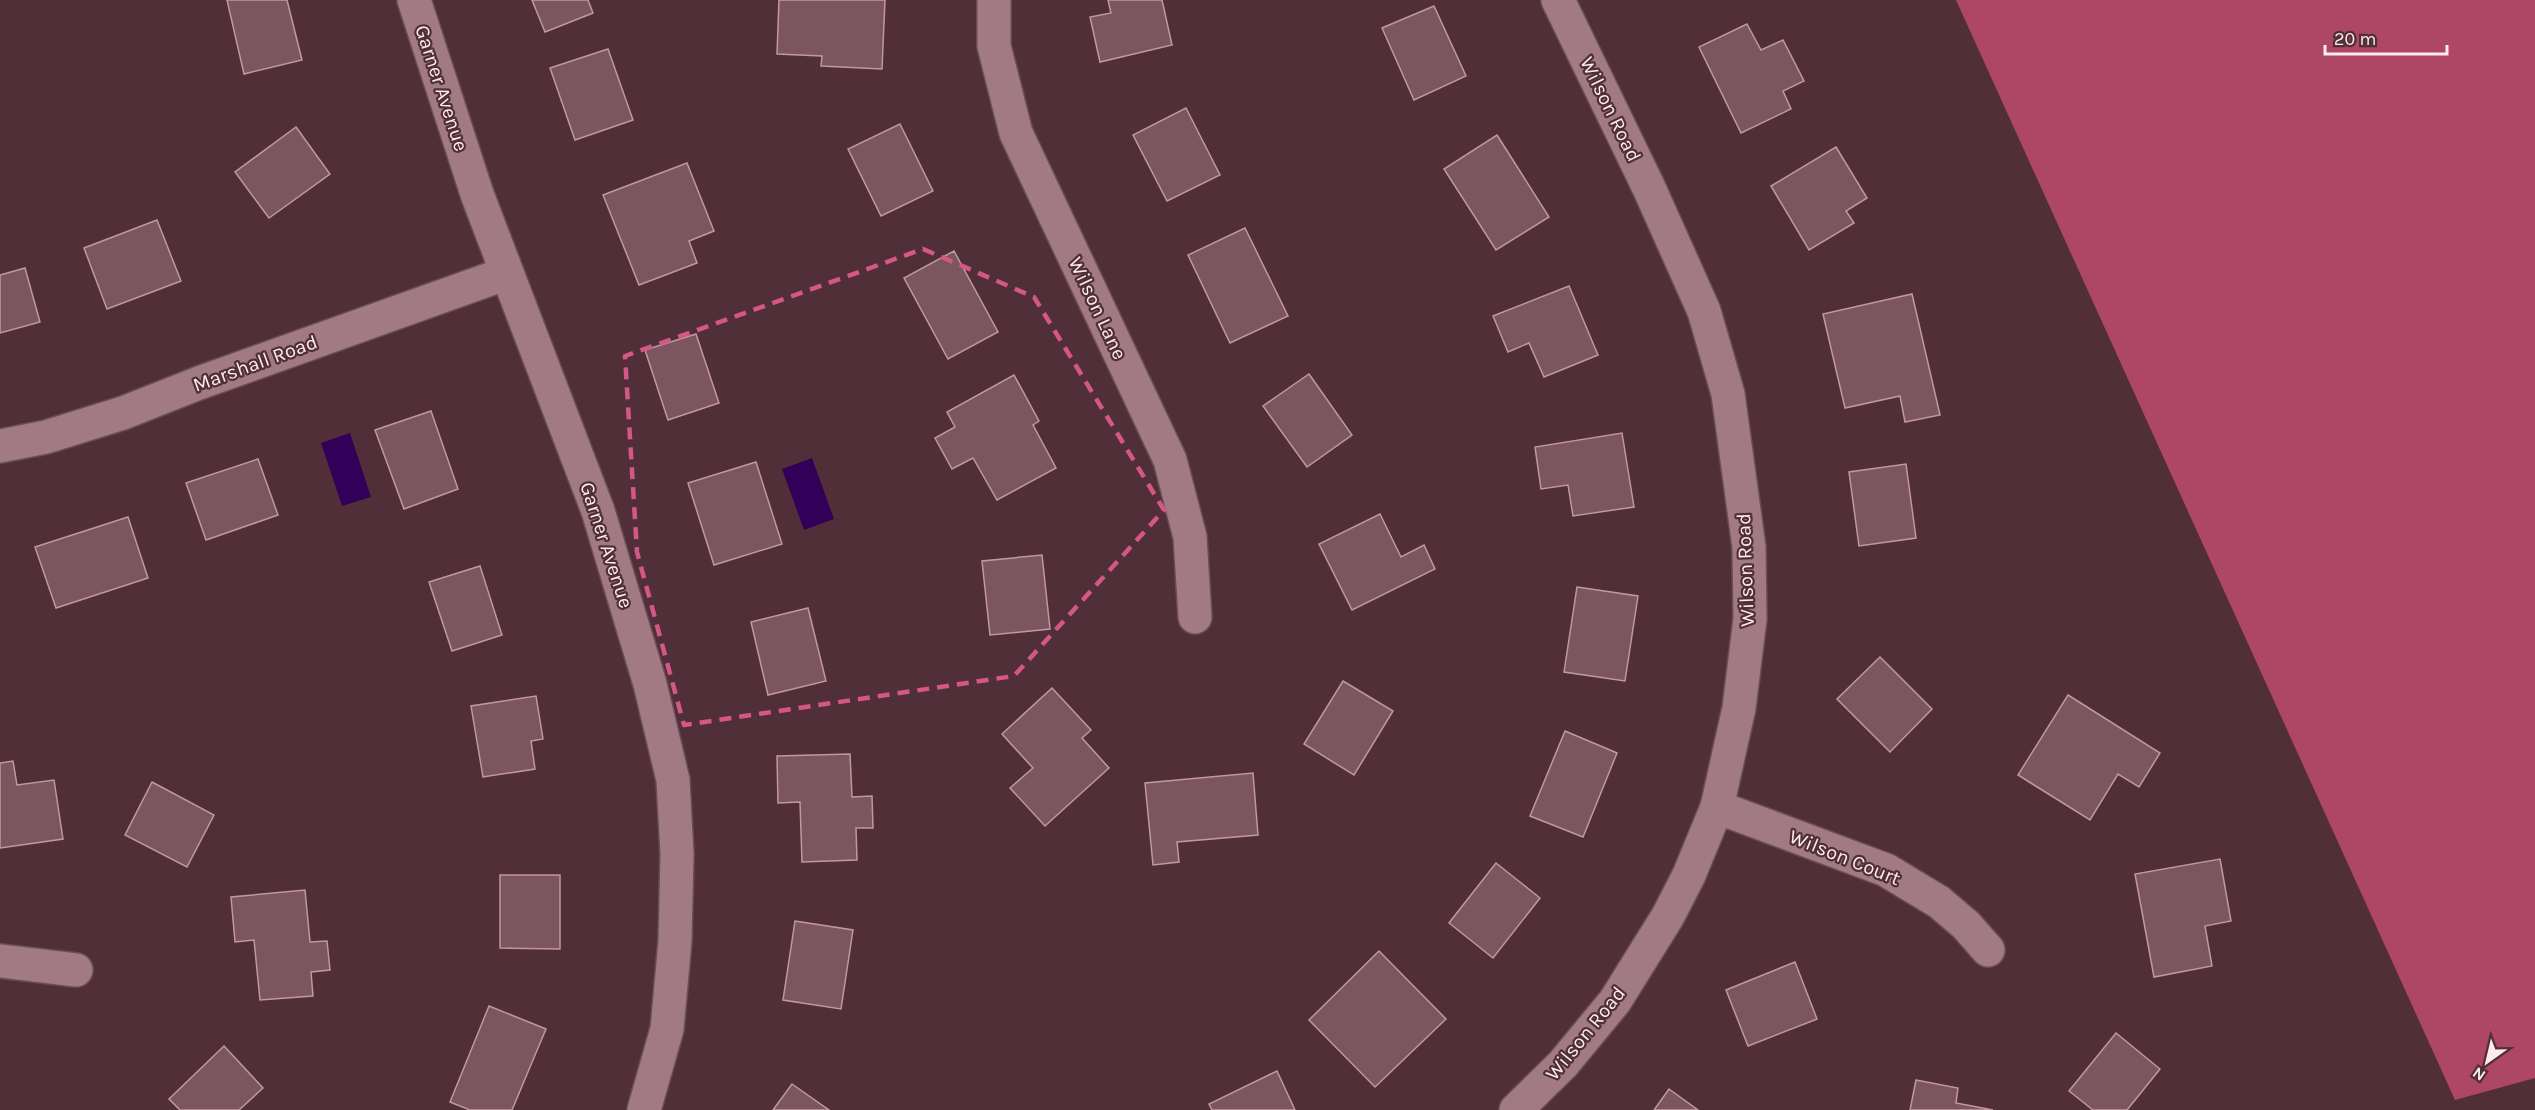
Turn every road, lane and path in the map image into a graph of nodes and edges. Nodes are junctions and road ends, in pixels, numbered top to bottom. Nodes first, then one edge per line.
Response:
1 (414, 0) edge
2 (994, 0) edge
3 (1558, 0) edge
4 (507, 273) junction
5 (0, 446) edge
6 (1195, 617) dead end
7 (1717, 807) junction
8 (1988, 950) dead end
9 (0, 961) edge
10 (76, 970) dead end
11 (644, 1110) edge
12 (1516, 1110) edge

1 - 4 street, Garner Avenue
2 - 6 street, Wilson Lane
3 - 7 street, Wilson Road
4 - 5 street, Marshall Road
4 - 11 street, Garner Avenue
7 - 8 street, Wilson Court
7 - 12 street, Wilson Road
9 - 10 street

